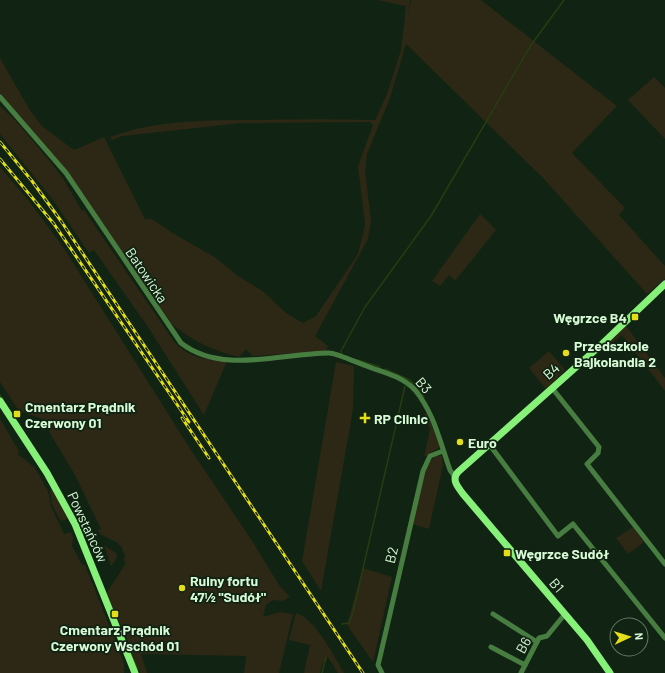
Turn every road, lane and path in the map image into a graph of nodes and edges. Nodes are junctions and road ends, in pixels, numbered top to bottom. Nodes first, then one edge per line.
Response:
1 (0, 97) edge
2 (665, 284) edge
3 (332, 353) joint
4 (552, 388) junction
5 (0, 401) edge
6 (489, 444) junction
7 (443, 451) junction
8 (455, 477) junction
9 (665, 564) edge
10 (493, 614) dead end
11 (565, 614) junction
12 (665, 638) edge
13 (537, 642) junction
14 (492, 647) dead end
15 (525, 665) junction
16 (135, 673) edge
17 (382, 673) edge
18 (521, 673) edge
19 (610, 673) edge

1 - 3 street, Batowicka
2 - 4 street, B4
3 - 7 street, B3
4 - 6 street, B4
4 - 9 street
5 - 16 street, Powstańców
6 - 8 street, B4
6 - 12 street
7 - 8 street, B3
7 - 17 street, B2
8 - 11 street, B1
10 - 13 street
11 - 13 street, B6
11 - 19 street, B1
13 - 15 street, B6
14 - 15 street
15 - 18 street, B6

